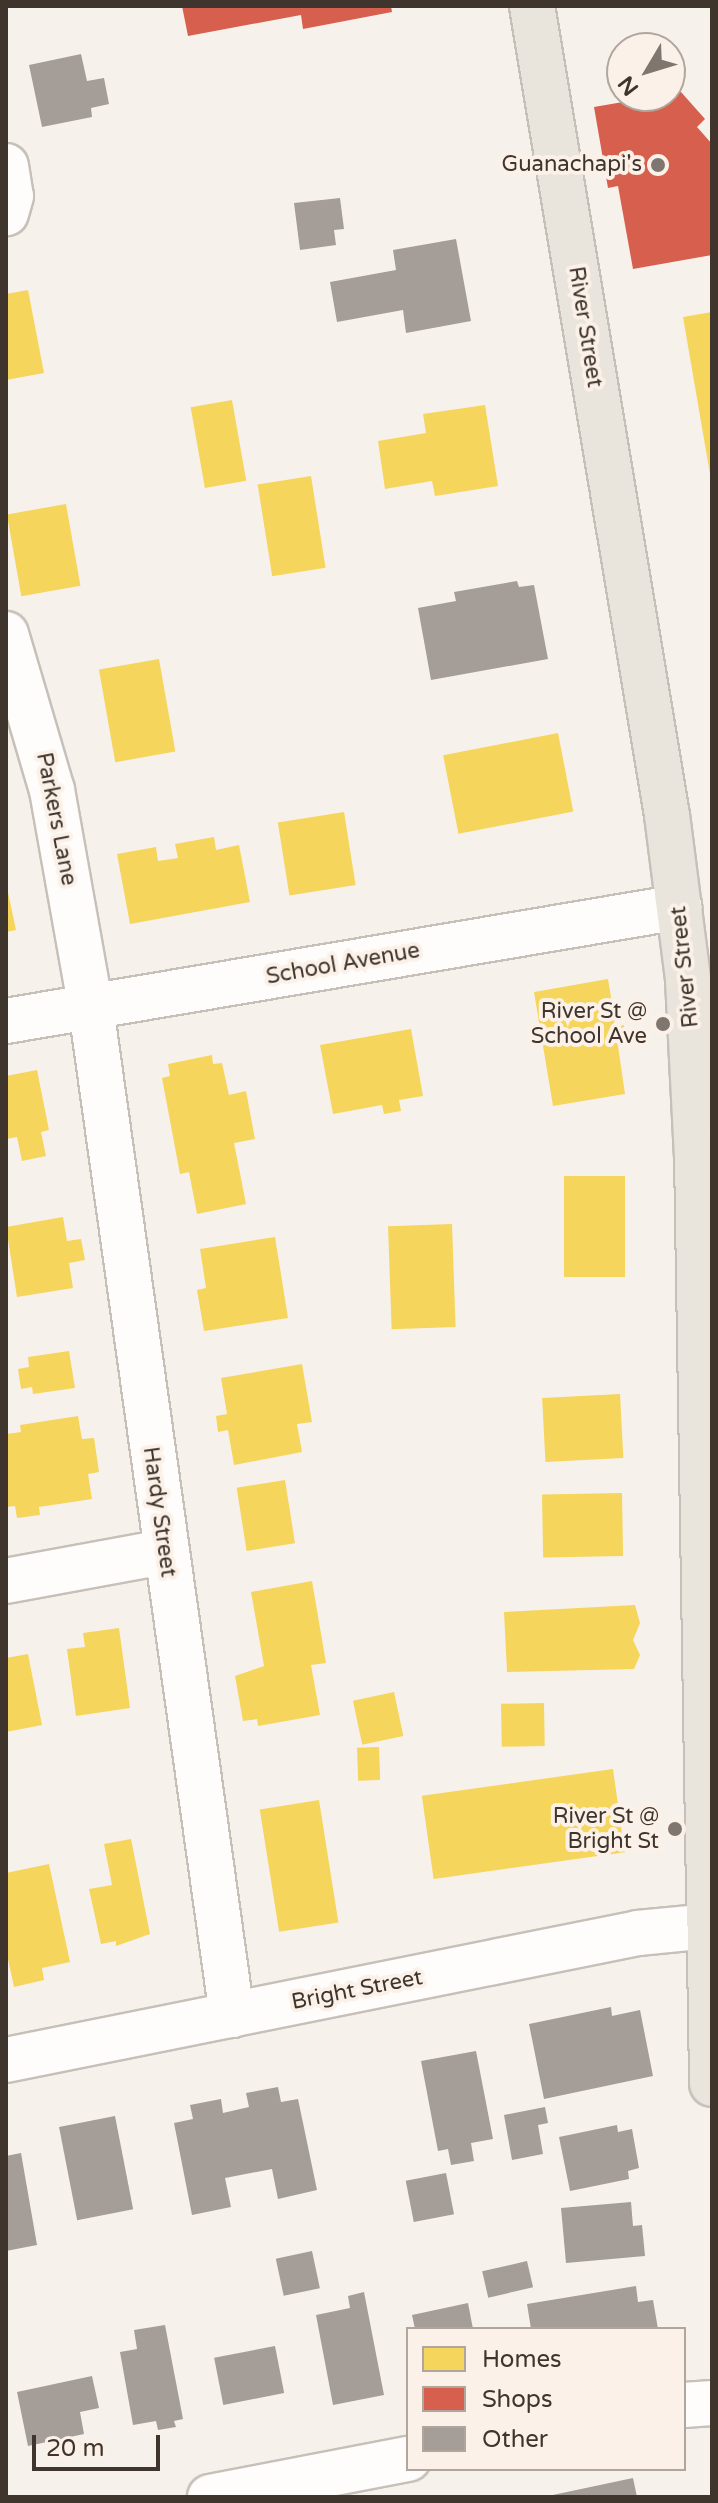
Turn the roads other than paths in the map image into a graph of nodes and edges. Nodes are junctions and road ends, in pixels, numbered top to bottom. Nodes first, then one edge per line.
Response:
1 (532, 6) edge
2 (6, 166) edge
3 (6, 213) edge
4 (6, 634) edge
5 (679, 907) junction
6 (91, 1008) junction
7 (6, 1021) edge
8 (164, 1552) junction
9 (6, 1581) edge
10 (709, 1926) junction
11 (232, 2015) junction
12 (6, 2060) edge
13 (712, 2084) edge
14 (712, 2403) edge
15 (686, 2405) edge
16 (406, 2459) edge
17 (210, 2497) edge

1 - 5 main road, River Street
2 - 3 street
4 - 6 street, Parkers Lane
5 - 6 street, School Avenue
5 - 10 main road, River Street
6 - 7 street, School Avenue
6 - 8 street, Hardy Street
8 - 9 street
8 - 11 street, Hardy Street
10 - 11 street, Bright Street
10 - 13 main road, River Street
11 - 12 street, Bright Street
14 - 15 street
16 - 17 street

